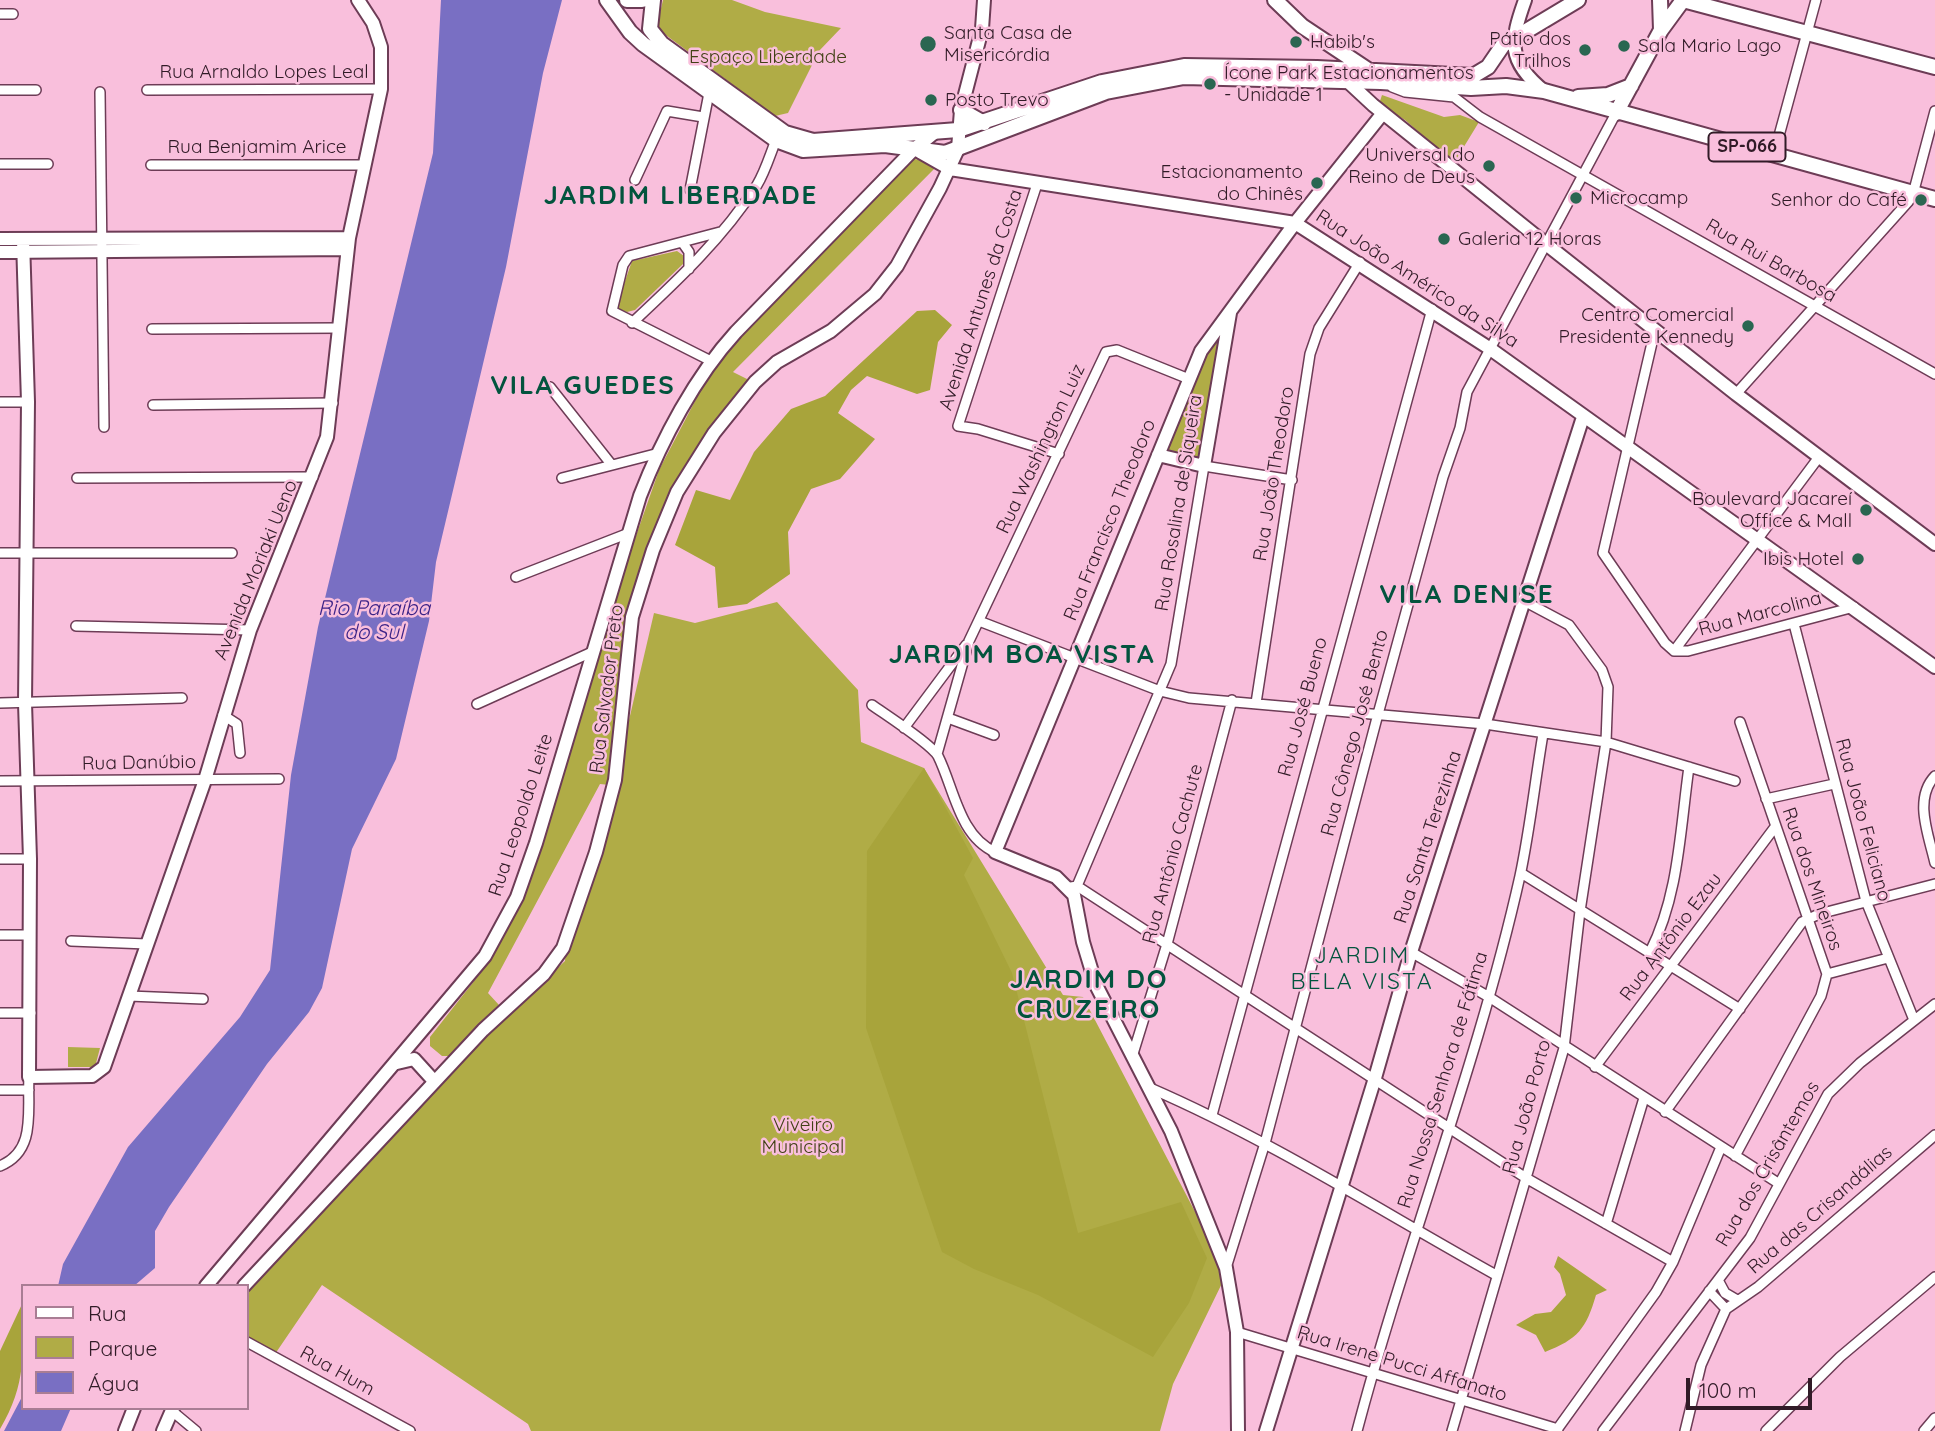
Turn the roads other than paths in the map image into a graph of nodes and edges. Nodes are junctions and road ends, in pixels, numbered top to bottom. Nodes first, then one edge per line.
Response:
1 (607, 0) edge
2 (626, 0) edge
3 (642, 0) edge
4 (653, 0) edge
5 (984, 0) edge
6 (1275, 0) edge
7 (1525, 0) edge
8 (1578, 0) edge
9 (1660, 0) edge
10 (1683, 0) edge
11 (1816, 0) edge
12 (360, 1) edge
13 (1705, 4) edge
14 (0, 14) edge
15 (13, 14) dead end
16 (1302, 26) junction
17 (1661, 30) junction
18 (1806, 32) junction
19 (1513, 40) junction
20 (1935, 67) edge
21 (1317, 68) junction
22 (1336, 69) junction
23 (1370, 71) junction
24 (1347, 82) junction
25 (1381, 82) junction
26 (1631, 86) junction
27 (1471, 88) junction
28 (381, 89) junction
29 (0, 90) edge
30 (36, 90) dead end
31 (147, 90) dead end
32 (1544, 91) junction
33 (100, 92) dead end
34 (709, 93) junction
35 (1559, 95) junction
36 (961, 110) junction
37 (1935, 111) edge
38 (1382, 113) junction
39 (1616, 113) junction
40 (703, 117) junction
41 (1480, 117) junction
42 (984, 124) junction
43 (958, 130) junction
44 (934, 133) junction
45 (776, 140) junction
46 (958, 149) junction
47 (916, 151) junction
48 (1774, 154) junction
49 (0, 164) edge
50 (48, 164) dead end
51 (151, 164) dead end
52 (364, 165) junction
53 (950, 169) junction
54 (1583, 174) junction
55 (635, 180) dead end
56 (1037, 184) junction
57 (690, 190) dead end
58 (1913, 194) junction
59 (1935, 199) edge
60 (1296, 223) junction
61 (720, 232) junction
62 (0, 239) edge
63 (682, 242) junction
64 (348, 244) junction
65 (1546, 244) junction
66 (101, 245) junction
67 (23, 246) junction
68 (0, 251) edge
69 (1360, 262) junction
70 (688, 271) junction
71 (1815, 307) junction
72 (1231, 309) junction
73 (1432, 310) junction
74 (632, 323) junction
75 (339, 328) junction
76 (152, 329) dead end
77 (1655, 330) junction
78 (1489, 348) junction
79 (713, 362) junction
80 (1935, 374) edge
81 (1189, 379) junction
82 (550, 387) dead end
83 (1736, 394) junction
84 (0, 402) edge
85 (28, 402) junction
86 (333, 403) junction
87 (153, 405) dead end
88 (1583, 417) junction
89 (104, 427) dead end
90 (1625, 447) junction
91 (659, 453) junction
92 (1059, 454) junction
93 (1158, 455) junction
94 (1819, 457) junction
95 (611, 464) junction
96 (1204, 466) junction
97 (313, 477) junction
98 (77, 478) dead end
99 (562, 478) dead end
100 (1292, 480) junction
101 (629, 533) junction
102 (1760, 540) junction
103 (1935, 544) edge
104 (26, 553) junction
105 (232, 553) dead end
106 (0, 554) edge
107 (516, 577) dead end
108 (1524, 601) junction
109 (1854, 607) junction
110 (979, 621) junction
111 (1794, 624) junction
112 (76, 626) dead end
113 (250, 630) junction
114 (970, 641) junction
115 (1674, 651) junction
116 (592, 652) junction
117 (1074, 657) junction
118 (1935, 667) edge
119 (1160, 691) junction
120 (182, 698) dead end
121 (1232, 701) junction
122 (0, 703) edge
123 (25, 703) junction
124 (1256, 703) junction
125 (477, 704) dead end
126 (872, 705) dead end
127 (1320, 709) junction
128 (1378, 714) junction
129 (223, 715) junction
130 (948, 718) junction
131 (1740, 722) dead end
132 (1485, 724) junction
133 (904, 728) junction
134 (1543, 734) junction
135 (994, 735) dead end
136 (1606, 742) junction
137 (240, 753) dead end
138 (937, 754) junction
139 (1689, 767) junction
140 (1935, 776) edge
141 (205, 779) junction
142 (279, 779) dead end
143 (0, 781) edge
144 (29, 781) junction
145 (1735, 781) dead end
146 (1834, 784) junction
147 (1766, 799) junction
148 (1775, 827) junction
149 (995, 852) junction
150 (0, 859) edge
151 (30, 859) junction
152 (1935, 863) edge
153 (1521, 873) junction
154 (1935, 884) edge
155 (1073, 887) junction
156 (1866, 901) junction
157 (1580, 911) junction
158 (1808, 919) junction
159 (0, 935) edge
160 (29, 935) junction
161 (71, 941) dead end
162 (147, 944) junction
163 (1167, 944) junction
164 (1411, 952) junction
165 (1650, 952) junction
166 (1888, 958) junction
167 (1672, 965) junction
168 (1827, 974) junction
169 (1245, 995) junction
170 (129, 996) junction
171 (1489, 997) junction
172 (202, 999) dead end
173 (1935, 1003) edge
174 (1740, 1009) junction
175 (0, 1013) edge
176 (31, 1013) junction
177 (1913, 1020) junction
178 (1294, 1027) junction
179 (1564, 1048) junction
180 (411, 1051) junction
181 (1132, 1057) junction
182 (1595, 1067) junction
183 (438, 1077) junction
184 (1376, 1078) junction
185 (29, 1083) junction
186 (1150, 1088) junction
187 (0, 1090) edge
188 (1644, 1098) junction
189 (1665, 1112) junction
190 (1212, 1115) junction
191 (1449, 1127) junction
192 (1935, 1135) edge
193 (1265, 1143) junction
194 (1721, 1147) junction
195 (1735, 1156) junction
196 (0, 1166) edge
197 (1526, 1178) junction
198 (1778, 1183) junction
199 (1341, 1187) junction
200 (1606, 1224) junction
201 (1415, 1230) junction
202 (1673, 1262) junction
203 (1226, 1268) junction
204 (1496, 1275) junction
205 (1935, 1278) edge
206 (1718, 1280) junction
207 (208, 1284) edge
208 (246, 1284) edge
209 (1709, 1291) junction
210 (1737, 1300) junction
211 (1726, 1310) junction
212 (1237, 1332) junction
213 (248, 1343) edge
214 (1290, 1348) junction
215 (1372, 1374) junction
216 (1461, 1399) junction
217 (133, 1410) edge
218 (172, 1410) edge
219 (1935, 1418) edge
220 (1557, 1430) edge
221 (125, 1431) edge
222 (163, 1431) edge
223 (196, 1431) edge
224 (410, 1431) edge
225 (1238, 1431) edge
226 (1266, 1431) edge
227 (1357, 1431) edge
228 (1452, 1431) edge
229 (1603, 1431) edge
230 (1685, 1431) edge
231 (1766, 1431) edge
232 (1924, 1431) edge

1 - 34 main road
2 - 3 main road
4 - 44 main road
5 - 36 main road
6 - 16 main road
7 - 19 main road
8 - 19 main road
9 - 17 main road
10 - 13 main road
10 - 17 main road
11 - 18 street
12 - 28 main road, Avenida Moriaki Ueno
13 - 18 main road
14 - 15 street
16 - 21 main road
16 - 23 main road
17 - 26 main road
18 - 20 main road
18 - 48 street
19 - 23 main road
19 - 32 main road
21 - 22 main road
21 - 42 main road
22 - 23 main road
22 - 24 main road
23 - 25 main road
24 - 25 main road
24 - 38 main road
24 - 46 main road
25 - 27 main road, SP-066
25 - 41 street, Rua Rui Barbosa
26 - 35 main road
26 - 39 main road
27 - 32 main road, SP-066
27 - 41 street
28 - 31 street, Rua Arnaldo Lopes Leal
28 - 52 main road, Avenida Moriaki Ueno
29 - 30 street
32 - 35 main road, SP-066
33 - 66 street
34 - 40 street
34 - 45 main road
35 - 39 main road, SP-066
36 - 42 main road
36 - 43 main road
37 - 58 street
38 - 60 main road, Rua Francisco Theodoro
38 - 65 main road
39 - 48 main road, SP-066
39 - 54 street, Rua Cônego José Bento
40 - 55 street
40 - 57 street
41 - 54 street, Rua Rui Barbosa
42 - 43 main road
43 - 44 main road
43 - 46 main road
44 - 47 main road, Rua Leopoldo Leite
45 - 47 main road
45 - 61 street
46 - 47 main road
46 - 53 main road, Rua Salvador Preto
47 - 53 main road, Rua João Américo da Silva
47 - 79 main road, Rua Leopoldo Leite
48 - 58 main road, SP-066
49 - 50 street
51 - 52 street, Rua Benjamim Arice
52 - 64 main road, Avenida Moriaki Ueno
53 - 56 main road, Rua João Américo da Silva
53 - 183 main road, Rua Salvador Preto
54 - 65 street, Rua Cônego José Bento
54 - 71 street, Rua Rui Barbosa
56 - 60 main road, Rua João Américo da Silva
56 - 92 street, Avenida Antunes da Costa
58 - 59 main road, SP-066
58 - 71 street
60 - 69 main road, Rua João Américo da Silva
60 - 72 main road, Rua Francisco Theodoro
61 - 63 street
61 - 70 street
62 - 67 main road
63 - 70 street
63 - 74 street
64 - 66 main road
64 - 75 main road, Avenida Moriaki Ueno
65 - 77 main road
65 - 78 street, Rua Cônego José Bento
66 - 67 main road
66 - 89 street
67 - 68 main road
67 - 85 main road
69 - 73 main road, Rua João Américo da Silva
69 - 100 street, Rua João Theodoro
70 - 74 street
71 - 80 street, Rua Rui Barbosa
71 - 83 street
72 - 81 main road, Rua Francisco Theodoro
72 - 96 main road, Rua Rosalina de Siqueira
73 - 78 main road, Rua João Américo da Silva
73 - 127 street, Rua José Bueno
74 - 79 street
75 - 76 street
75 - 86 main road, Avenida Moriaki Ueno
77 - 83 main road
77 - 90 street
78 - 88 main road, Rua João Américo da Silva
78 - 128 street, Rua Cônego José Bento
79 - 91 main road, Rua Leopoldo Leite
81 - 92 street, Rua Washington Luiz
81 - 93 main road, Rua Francisco Theodoro
82 - 95 street
83 - 94 main road
84 - 85 street
85 - 104 main road
86 - 87 street
86 - 97 main road, Avenida Moriaki Ueno
88 - 90 main road, Rua João Américo da Silva
88 - 108 main road, Rua Santa Terezinha
90 - 102 main road, Rua João Américo da Silva
90 - 115 street
91 - 95 street
91 - 101 main road, Rua Leopoldo Leite
92 - 110 street, Rua Washington Luiz
93 - 96 main road
93 - 117 main road, Rua Francisco Theodoro
94 - 102 street
94 - 103 main road
95 - 99 street
96 - 100 street
96 - 119 street, Rua Rosalina de Siqueira
97 - 98 street
97 - 113 main road, Avenida Moriaki Ueno
100 - 124 street, Rua João Theodoro
101 - 107 street
101 - 116 main road, Rua Leopoldo Leite
102 - 109 main road, Rua João Américo da Silva
102 - 115 street
104 - 105 street
104 - 106 street
104 - 123 main road
108 - 132 main road, Rua Santa Terezinha
108 - 136 street, Rua João Porto
109 - 111 street, Rua Marcolina
109 - 118 main road, Rua João Américo da Silva
110 - 114 street, Rua Washington Luiz
110 - 117 street
111 - 115 street, Rua Marcolina
111 - 146 street, Rua João Feliciano
112 - 113 street
113 - 129 main road, Avenida Moriaki Ueno
114 - 130 street, Rua Washington Luiz
114 - 133 street, Rua Washington Luiz
116 - 125 street
116 - 180 main road, Rua Leopoldo Leite
117 - 119 street
117 - 149 main road, Rua Francisco Theodoro
119 - 121 street
119 - 155 street, Rua Rosalina de Siqueira
120 - 123 street
121 - 124 street
121 - 163 street, Rua Antônio Cachute
122 - 123 street
123 - 144 main road
124 - 127 street
126 - 133 street
127 - 128 street
127 - 169 street, Rua José Bueno
128 - 132 street
128 - 178 street, Rua Cônego José Bento
129 - 137 street
129 - 141 main road, Avenida Moriaki Ueno
130 - 135 street
130 - 138 street, Rua Washington Luiz
131 - 147 street, Rua dos Mineiros
132 - 134 street
132 - 164 main road, Rua Santa Terezinha
133 - 138 street
134 - 136 street
134 - 153 street, Rua Nossa Senhora de Fátima
136 - 139 street
136 - 157 street, Rua João Porto
138 - 149 street
139 - 145 street
139 - 165 street
140 - 152 street
141 - 142 street, Rua Danúbio
141 - 144 street, Rua Danúbio
141 - 162 main road, Avenida Moriaki Ueno
143 - 144 street, Rua Danúbio
144 - 151 main road
146 - 147 street
146 - 156 street, Rua João Feliciano
147 - 148 street, Rua dos Mineiros
148 - 158 street, Rua dos Mineiros
148 - 167 street, Rua Antônio Ezau
149 - 155 main road
150 - 151 street
151 - 160 main road
153 - 157 street
153 - 171 street, Rua Nossa Senhora de Fátima
154 - 156 street
155 - 163 street
155 - 181 main road
156 - 158 street
156 - 166 street, Rua João Feliciano
157 - 165 street
157 - 179 street, Rua João Porto
158 - 168 street, Rua dos Mineiros
158 - 174 street
159 - 160 street
160 - 176 main road
161 - 162 street
162 - 170 main road, Avenida Moriaki Ueno
163 - 169 street
163 - 181 street, Rua Antônio Cachute
164 - 171 street
164 - 184 main road, Rua Santa Terezinha
165 - 167 street
166 - 168 street
166 - 177 street, Rua João Feliciano
167 - 174 street
167 - 182 street, Rua Antônio Ezau
168 - 195 street, Rua dos Mineiros
169 - 178 street
169 - 190 street, Rua José Bueno
170 - 172 street
170 - 185 main road, Avenida Moriaki Ueno
171 - 179 street
171 - 191 street, Rua Nossa Senhora de Fátima
173 - 177 street, Rua dos Crisântemos
174 - 189 street
175 - 176 street
176 - 185 main road
177 - 198 street, Rua dos Crisântemos
178 - 184 street
178 - 193 street, Rua Cônego José Bento
179 - 182 street
179 - 197 street, Rua João Porto
180 - 183 main road
180 - 207 main road
181 - 186 main road
182 - 188 street
183 - 208 main road, Rua Salvador Preto
184 - 191 street
184 - 199 main road, Rua Santa Terezinha
185 - 187 street
185 - 196 street
186 - 190 street
186 - 203 main road
188 - 189 street
188 - 200 street
189 - 194 street
190 - 193 street
191 - 197 street
191 - 201 street, Rua Nossa Senhora de Fátima
192 - 210 street, Rua das Crisandálias
193 - 199 street
193 - 203 street, Rua Cônego José Bento
194 - 195 street
194 - 202 street
195 - 198 street
197 - 200 street
197 - 204 street, Rua João Porto
198 - 206 street, Rua dos Crisântemos
199 - 201 street
199 - 214 main road, Rua Santa Terezinha
200 - 202 street
201 - 204 street
201 - 215 street, Rua Nossa Senhora de Fátima
202 - 220 street
203 - 212 main road
204 - 216 street, Rua João Porto
205 - 231 street
206 - 209 street, Rua dos Crisântemos
206 - 210 street
209 - 211 street
209 - 229 street, Rua dos Crisântemos
210 - 211 street, Rua das Crisandálias
211 - 230 street
212 - 214 street, Rua Irene Pucci Affanato
212 - 225 main road
213 - 224 street, Rua Hum
214 - 215 street, Rua Irene Pucci Affanato
214 - 226 main road, Rua Santa Terezinha
215 - 216 street, Rua Irene Pucci Affanato
215 - 227 street, Rua Nossa Senhora de Fátima
216 - 220 street, Rua Irene Pucci Affanato
216 - 228 street, Rua João Porto
217 - 221 main road
218 - 222 main road
218 - 223 street
219 - 232 street

